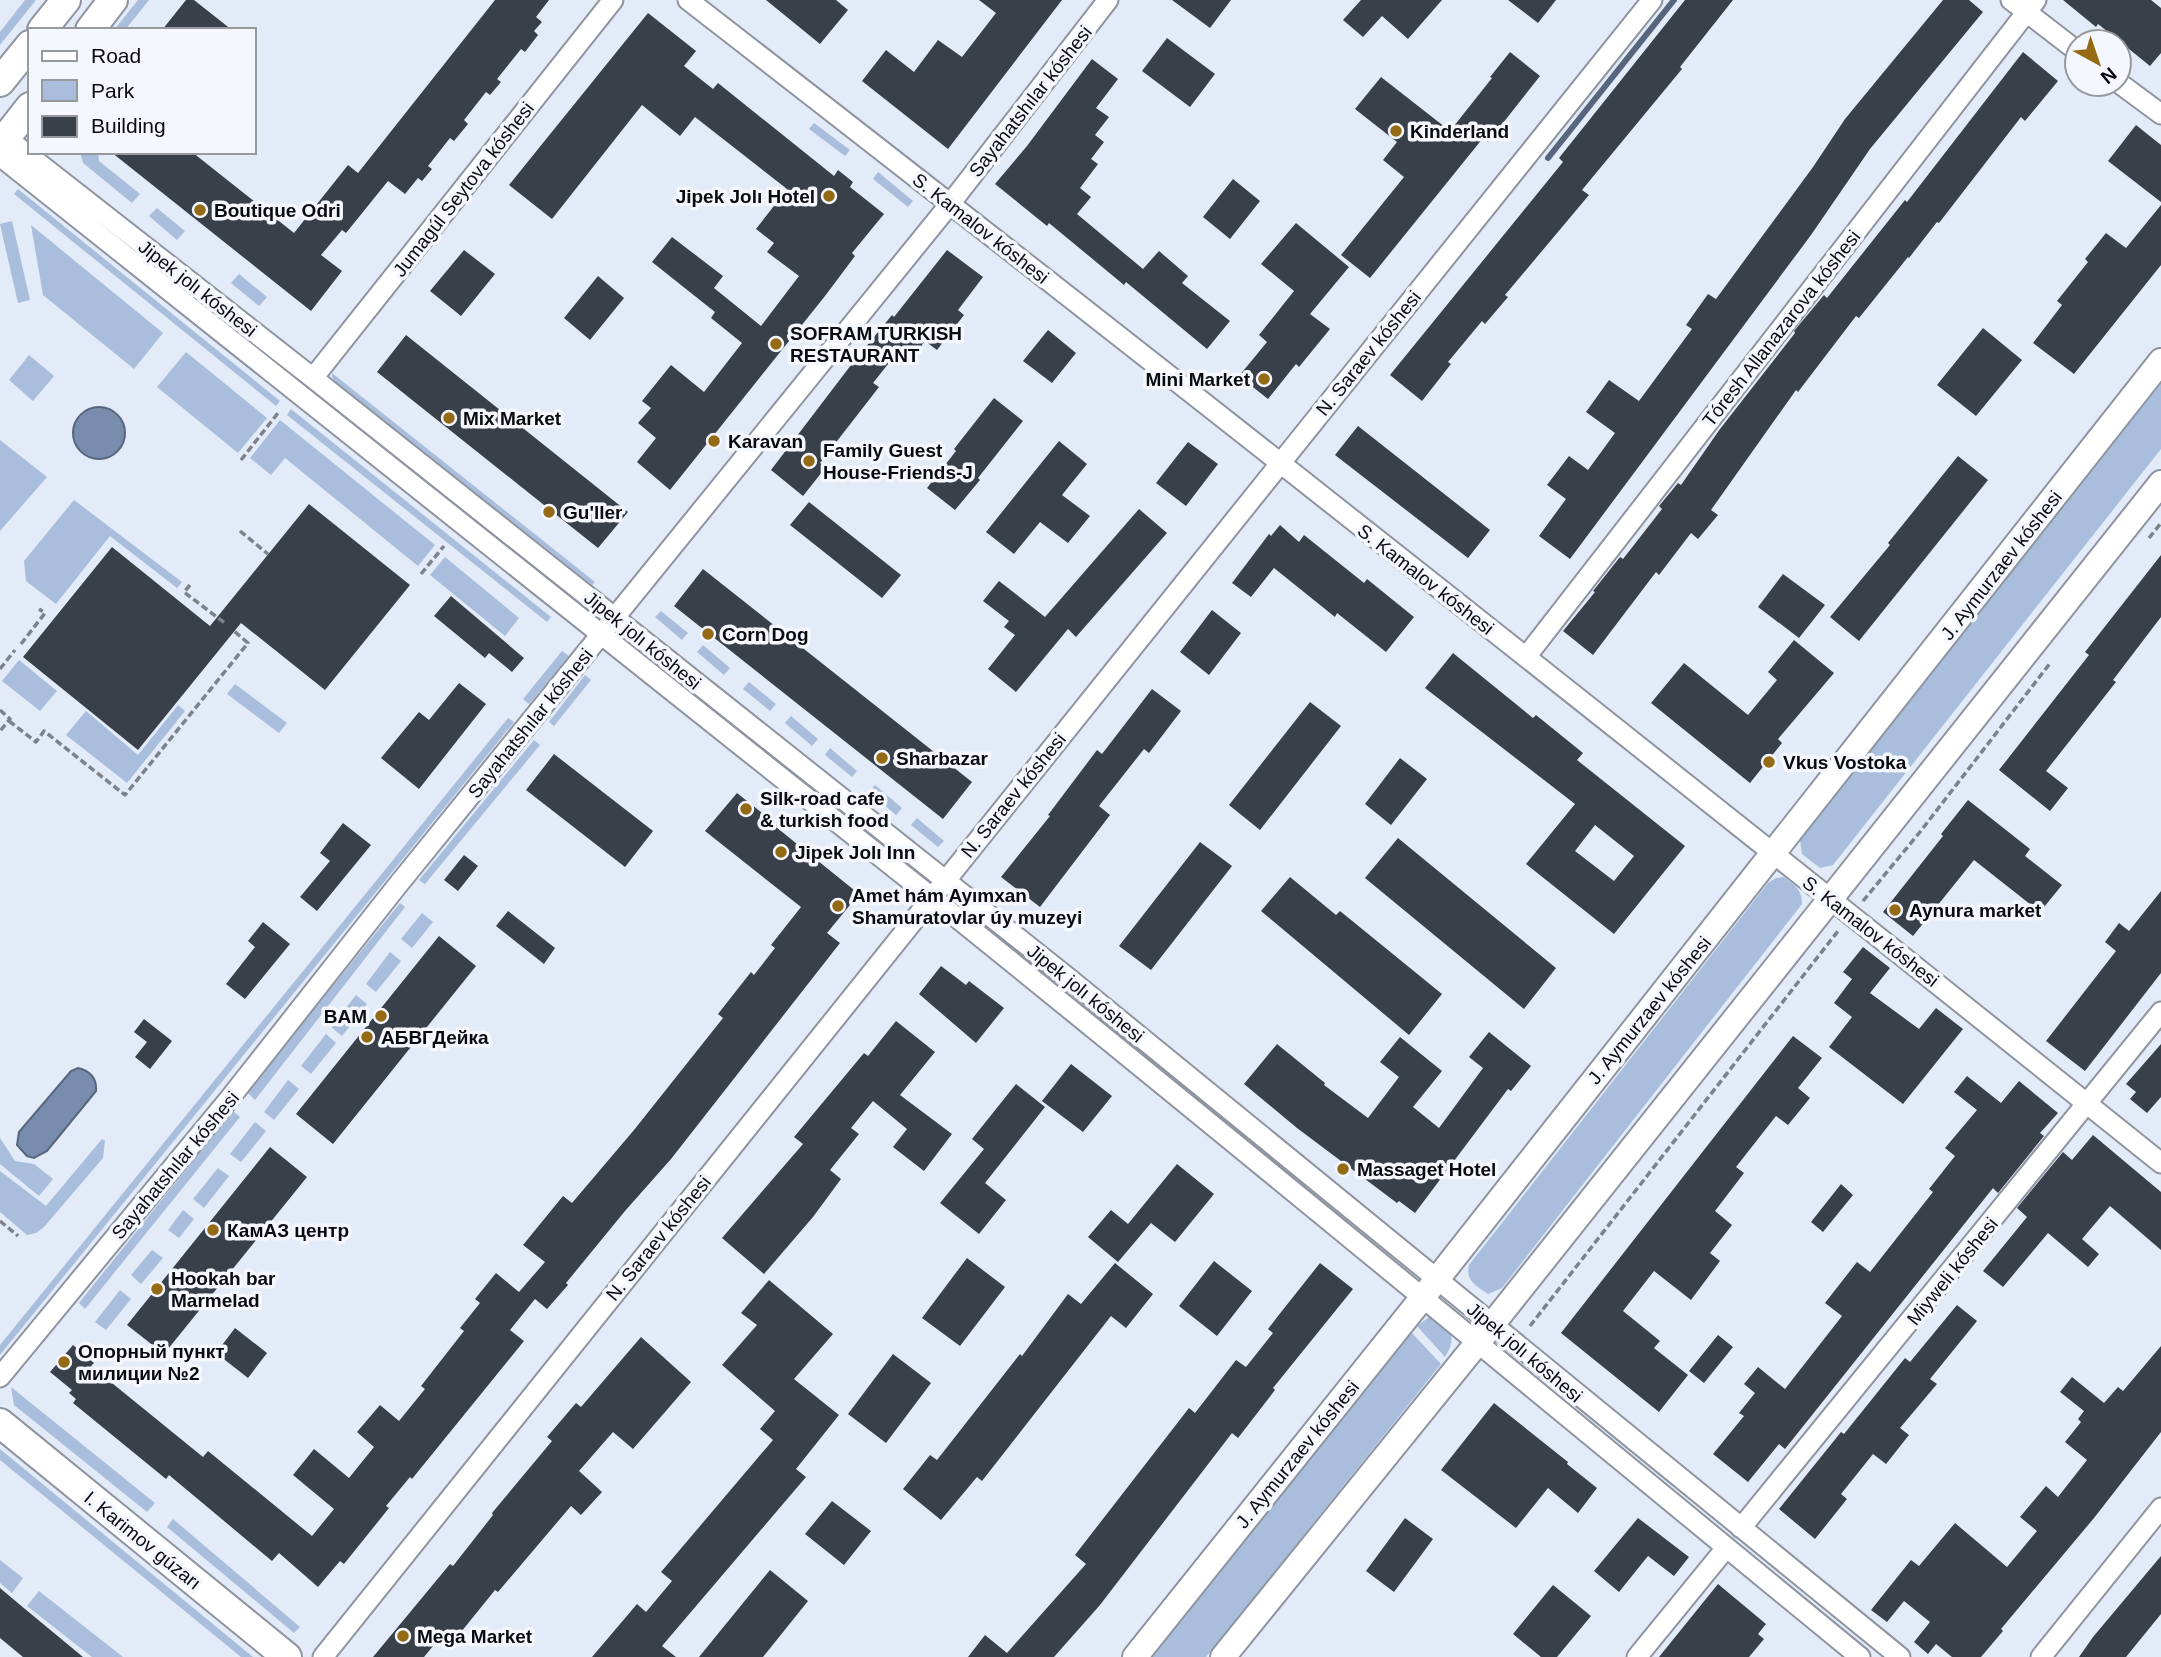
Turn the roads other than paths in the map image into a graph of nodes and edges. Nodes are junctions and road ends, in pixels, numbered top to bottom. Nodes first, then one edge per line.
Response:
1 (66, 0) edge
2 (113, 0) edge
3 (613, 0) edge
4 (688, 0) edge
5 (1108, 0) edge
6 (1651, 0) edge
7 (2024, 4) edge
8 (44, 28) edge
9 (92, 28) edge
10 (2063, 39) edge
11 (28, 47) edge
12 (0, 82) edge
13 (2133, 93) edge
14 (28, 109) edge
15 (2161, 114) edge
16 (1, 143) edge
17 (950, 204) junction
18 (2161, 361) edge
19 (313, 378) junction
20 (1279, 464) junction
21 (2161, 483) edge
22 (615, 618) junction
23 (602, 634) junction
24 (1526, 657) junction
25 (1773, 854) junction
26 (944, 880) junction
27 (931, 897) junction
28 (1832, 900) junction
29 (2161, 1012) edge
30 (2088, 1104) junction
31 (2161, 1163) edge
32 (1431, 1288) junction
33 (1484, 1335) junction
34 (0, 1377) edge
35 (0, 1423) edge
36 (2161, 1508) edge
37 (1741, 1528) junction
38 (1727, 1548) junction
39 (286, 1657) edge
40 (323, 1657) edge
41 (1135, 1657) edge
42 (1223, 1657) edge
43 (1637, 1657) edge
44 (1860, 1657) edge
45 (1900, 1657) edge
46 (2041, 1657) edge

1 - 8 main road
2 - 9 main road
3 - 19 street, Jumagúl Seytova kóshesi
4 - 17 street, S. Kamalov kóshesi
5 - 17 street, Sayahatshılar kóshesi
6 - 20 street, N. Saraev kóshesi
7 - 10 street
7 - 24 street, Tóresh Allanazarova kóshesi
11 - 12 main road
13 - 15 street
14 - 16 main road
16 - 19 street, Jipek jolı kóshesi
16 - 23 street, Jipek jolı kóshesi
17 - 20 street, S. Kamalov kóshesi
17 - 22 street, Sayahatshılar kóshesi
18 - 25 street, J. Aymurzaev kóshesi
19 - 22 street, Jipek jolı kóshesi
20 - 24 street, S. Kamalov kóshesi
20 - 26 street, N. Saraev kóshesi
21 - 28 street
22 - 23 street, Sayahatshılar kóshesi
22 - 26 street, Jipek jolı kóshesi
23 - 27 street, Jipek jolı kóshesi
23 - 34 street, Sayahatshılar kóshesi
24 - 25 street, S. Kamalov kóshesi
25 - 28 street, S. Kamalov kóshesi
25 - 32 street, J. Aymurzaev kóshesi
26 - 27 street, N. Saraev kóshesi
26 - 32 street, Jipek jolı kóshesi
27 - 32 street, Jipek jolı kóshesi
27 - 40 street, N. Saraev kóshesi
28 - 30 street, S. Kamalov kóshesi
28 - 33 street
29 - 30 street, Miyweli kóshesi
30 - 31 street, S. Kamalov kóshesi
30 - 37 street, Miyweli kóshesi
32 - 33 street, Jipek jolı kóshesi
32 - 41 street, J. Aymurzaev kóshesi
33 - 37 street, Jipek jolı kóshesi
33 - 38 street, Jipek jolı kóshesi
33 - 42 street
35 - 39 main road, I. Karimov gúzarı
36 - 46 street
37 - 45 street, Jipek jolı kóshesi
38 - 43 street
38 - 44 street, Jipek jolı kóshesi

